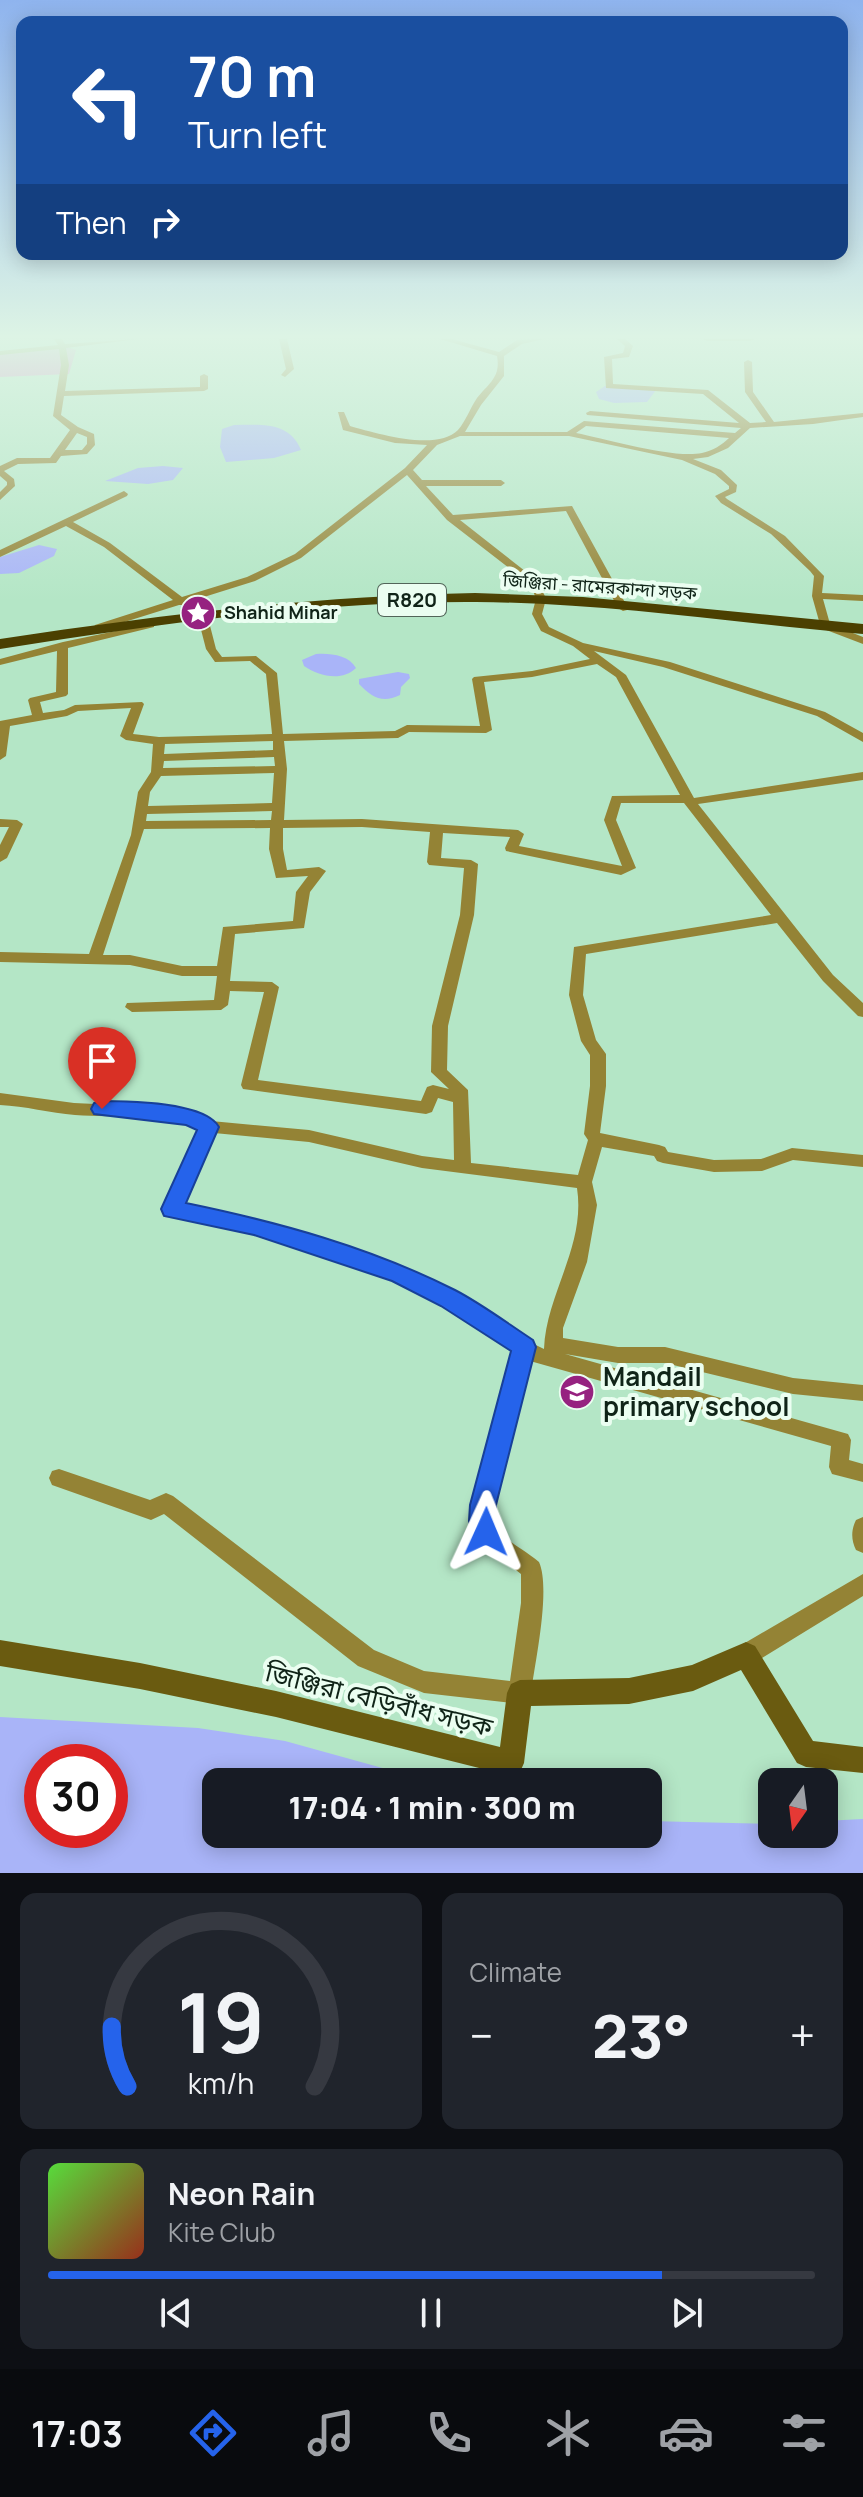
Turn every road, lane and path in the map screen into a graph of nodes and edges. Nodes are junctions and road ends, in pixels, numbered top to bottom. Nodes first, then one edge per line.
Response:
1 (71, 426) edge
2 (345, 426) edge
3 (464, 426) edge
4 (579, 426) edge
5 (624, 426) edge
6 (748, 426) edge
7 (75, 429) junction
8 (459, 434) junction
9 (569, 434) junction
10 (737, 436) junction
11 (434, 443) junction
12 (60, 453) junction
13 (682, 457) junction
14 (408, 470) junction
15 (0, 471) edge
16 (418, 483) junction
17 (501, 483) dead end
18 (124, 494) dead end
19 (0, 497) edge
20 (450, 518) junction
21 (66, 522) junction
22 (0, 554) edge
23 (817, 596) junction
24 (863, 598) edge
25 (541, 599) junction
26 (183, 603) junction
27 (623, 608) junction
28 (203, 618) junction
29 (162, 622) junction
30 (825, 626) junction
31 (863, 629) edge
32 (91, 630) junction
33 (863, 641) edge
34 (0, 644) edge
35 (577, 644) junction
36 (63, 645) junction
37 (599, 660) junction
38 (0, 662) edge
39 (39, 718) junction
40 (3, 723) edge
41 (863, 738) edge
42 (159, 741) junction
43 (278, 746) junction
44 (0, 756) edge
45 (158, 758) junction
46 (281, 769) junction
47 (157, 772) junction
48 (863, 776) edge
49 (689, 800) junction
50 (278, 807) junction
51 (140, 818) junction
52 (0, 823) edge
53 (277, 824) junction
54 (437, 829) junction
55 (0, 858) edge
56 (781, 918) junction
57 (0, 957) edge
58 (95, 958) junction
59 (224, 979) junction
60 (132, 1007) dead end
61 (863, 1012) edge
62 (461, 1098) junction
63 (0, 1099) edge
64 (209, 1127) junction
65 (596, 1140) junction
66 (863, 1161) edge
67 (463, 1168) junction
68 (584, 1182) junction
69 (524, 1347) junction
70 (553, 1352) junction
71 (863, 1393) edge
72 (863, 1473) edge
73 (59, 1478) dead end
74 (863, 1527) edge
75 (863, 1543) edge
76 (863, 1584) edge
77 (0, 1653) edge
78 (746, 1655) junction
79 (520, 1693) junction
80 (863, 1760) edge

1 - 7 street
2 - 11 street
3 - 8 street
4 - 9 street
5 - 10 street
6 - 10 street
7 - 12 street
7 - 12 street
8 - 9 street
8 - 11 street
9 - 13 street
10 - 13 street
11 - 14 street
12 - 15 street
13 - 23 street
14 - 16 street
14 - 26 street
15 - 19 street
16 - 17 street
16 - 20 street
18 - 21 street
20 - 25 street
20 - 27 street
21 - 22 street
21 - 26 street
23 - 24 street
23 - 30 street
25 - 27 main road, জিঞ্জিরা - রামেরকান্দা সড়ক / R820
25 - 28 main road, জিঞ্জিরা - রামেরকান্দা সড়ক / R820
25 - 35 street
26 - 32 street
27 - 30 main road, জিঞ্জিরা - রামেরকান্দা সড়ক / R820
28 - 29 main road, জিঞ্জিরা - রামেরকান্দা সড়ক / R820
28 - 43 street
29 - 32 main road, জিঞ্জিরা - রামেরকান্দা সড়ক / R820
29 - 36 street
30 - 31 main road, জিঞ্জিরা - রামেরকান্দা সড়ক / R820
30 - 33 street
32 - 34 main road, জিঞ্জিরা - রামেরকান্দা সড়ক / R820
35 - 37 street
35 - 41 street
36 - 38 street
36 - 39 street
37 - 43 street
37 - 49 street
39 - 40 street
39 - 42 street
40 - 44 street
42 - 43 street
42 - 45 street
43 - 45 street
43 - 46 street
45 - 47 street
46 - 47 street
46 - 50 street
47 - 51 street
48 - 49 street
49 - 54 street
49 - 56 street
50 - 51 street
50 - 53 street
51 - 53 street
51 - 58 street
52 - 55 street
53 - 54 street
53 - 59 street
54 - 62 street
56 - 61 street
56 - 65 street
57 - 58 street
58 - 59 street
59 - 60 street
59 - 62 street
62 - 67 street
63 - 64 street
64 - 67 street
64 - 69 street
65 - 66 street
65 - 68 street
67 - 68 street
68 - 70 street
69 - 70 street
69 - 79 street
70 - 71 street
70 - 72 street
73 - 79 street
74 - 75 street
76 - 78 street
77 - 79 street, জিঞ্জিরা বেড়িবাঁধ সড়ক
78 - 79 street, জিঞ্জিরা বেড়িবাঁধ সড়ক
78 - 80 street

